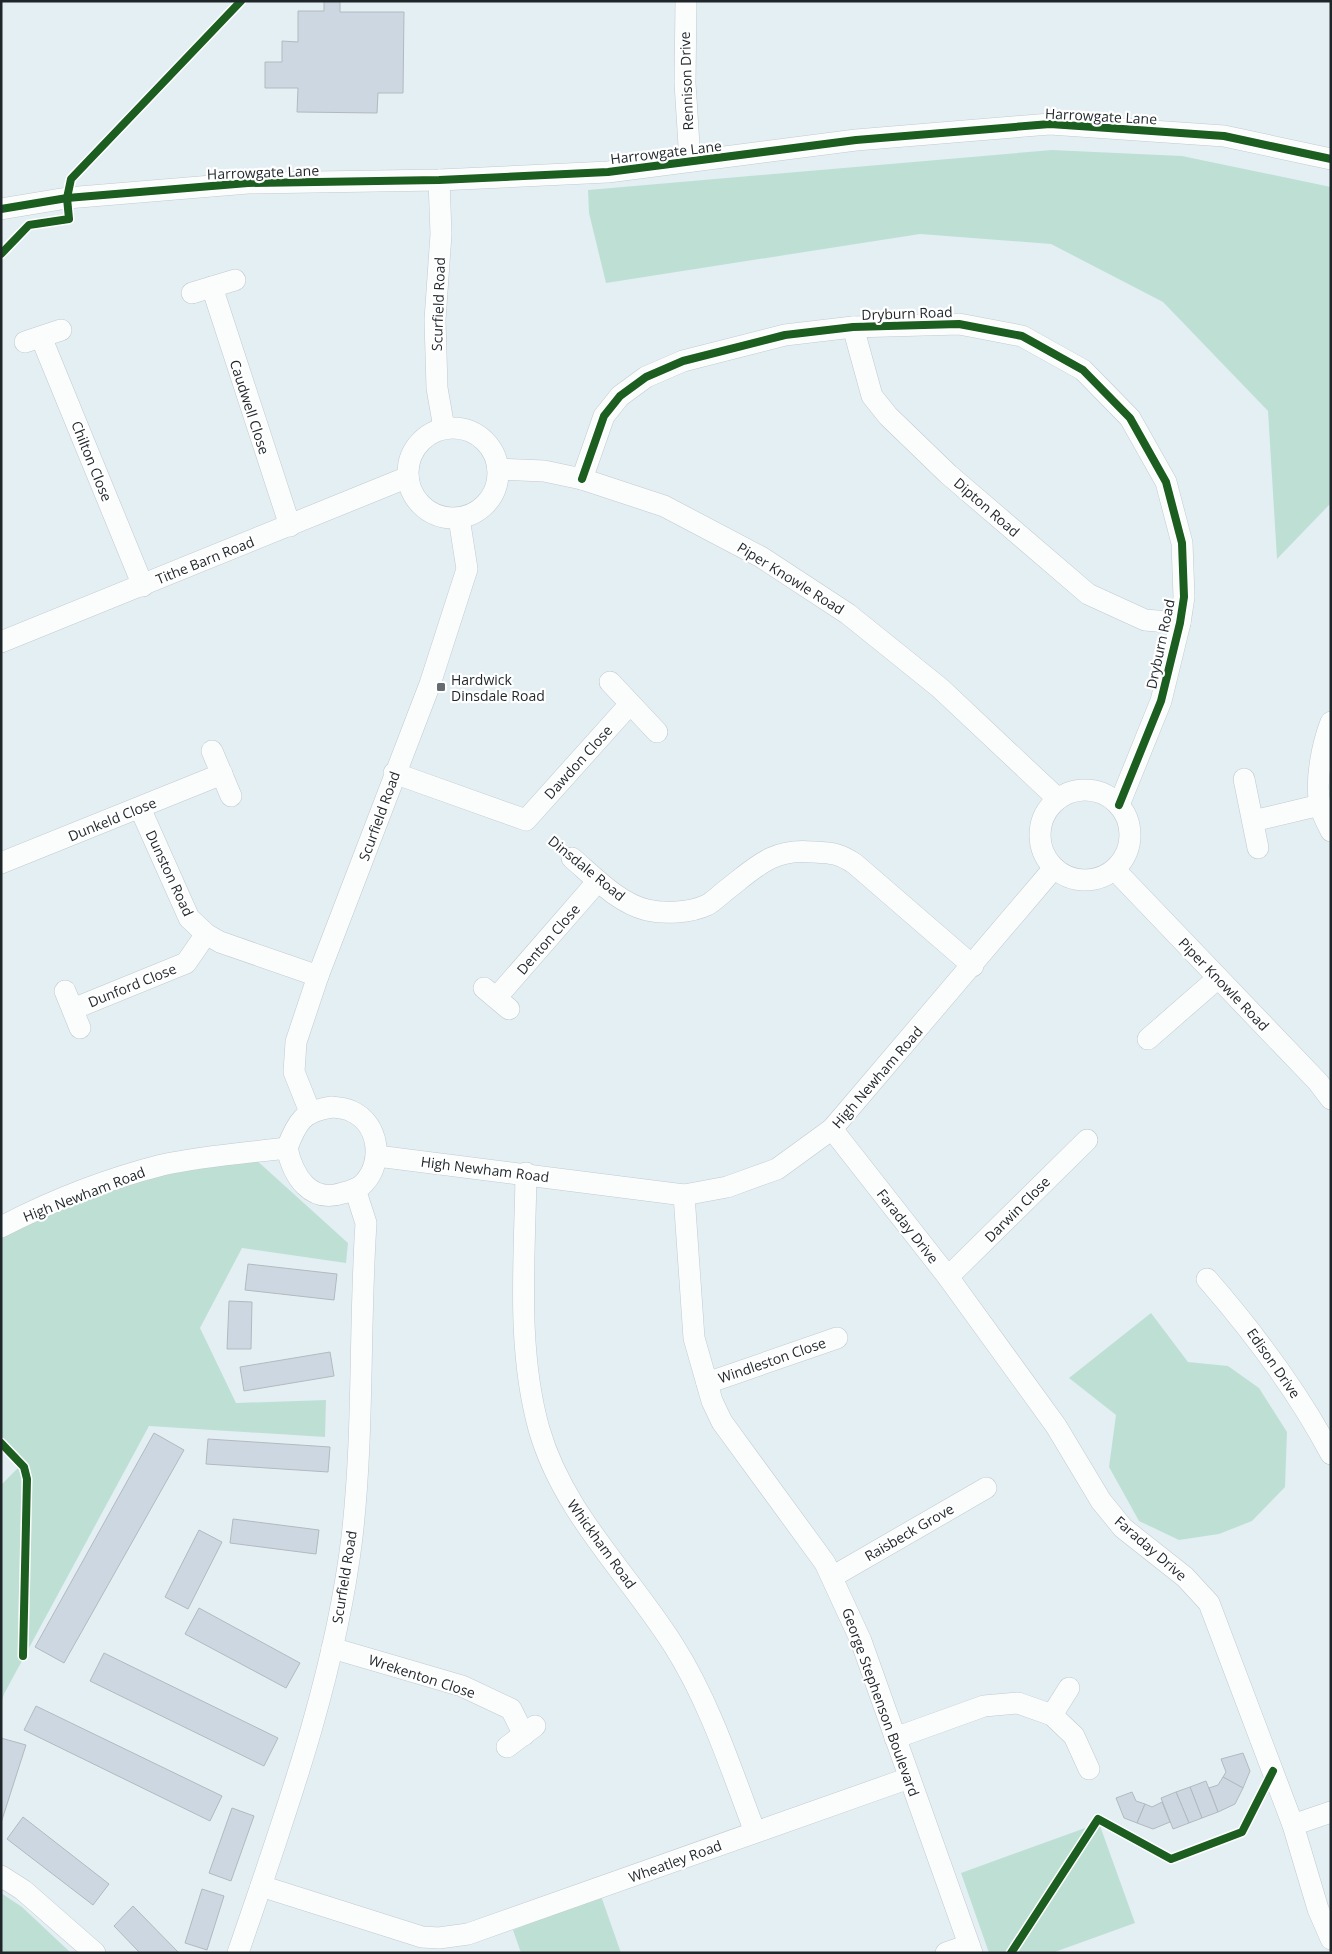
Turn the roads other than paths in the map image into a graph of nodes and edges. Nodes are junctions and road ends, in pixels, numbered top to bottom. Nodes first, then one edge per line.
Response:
1 (686, 1) edge
2 (1331, 159) edge
3 (690, 161) junction
4 (438, 180) junction
5 (1, 209) edge
6 (235, 280) dead end
7 (853, 327) junction
8 (42, 337) dead end
9 (444, 428) junction
10 (498, 469) junction
11 (408, 477) junction
12 (582, 479) junction
13 (459, 518) junction
14 (290, 526) junction
15 (143, 586) junction
16 (1180, 623) junction
17 (1, 642) edge
18 (610, 682) dead end
19 (630, 704) junction
20 (1331, 722) edge
21 (657, 732) dead end
22 (212, 751) dead end
23 (394, 773) junction
24 (222, 774) junction
25 (1244, 779) dead end
26 (231, 796) dead end
27 (1058, 799) junction
28 (1119, 805) junction
29 (1320, 805) junction
30 (140, 808) junction
31 (1253, 821) junction
32 (1331, 831) edge
33 (1258, 848) dead end
34 (572, 858) dead end
35 (1, 863) edge
36 (1054, 868) junction
37 (1115, 870) junction
38 (598, 881) junction
39 (206, 934) junction
40 (973, 966) junction
41 (318, 976) junction
42 (1218, 978) junction
43 (496, 998) dead end
44 (73, 1009) dead end
45 (1148, 1039) dead end
46 (1331, 1099) edge
47 (310, 1112) junction
48 (832, 1129) junction
49 (1087, 1140) dead end
50 (287, 1148) junction
51 (377, 1156) junction
52 (526, 1173) junction
53 (355, 1189) junction
54 (684, 1195) junction
55 (1, 1227) edge
56 (948, 1277) junction
57 (1207, 1279) dead end
58 (837, 1338) dead end
59 (707, 1383) junction
60 (1331, 1454) edge
61 (986, 1488) dead end
62 (832, 1576) junction
63 (332, 1648) junction
64 (1069, 1688) dead end
65 (1052, 1715) junction
66 (522, 1736) dead end
67 (895, 1738) junction
68 (1089, 1769) dead end
69 (909, 1778) junction
70 (1331, 1812) edge
71 (1293, 1825) junction
72 (755, 1832) junction
73 (1, 1876) edge
74 (261, 1886) junction
75 (1331, 1939) edge
76 (439, 1946) edge
77 (971, 1949) edge
78 (95, 1953) edge
79 (238, 1953) edge
80 (946, 1953) edge

1 - 3 street, Rennison Drive
2 - 3 street, Harrowgate Lane
3 - 4 street, Harrowgate Lane
4 - 5 street, Harrowgate Lane
4 - 9 street, Scurfield Road
6 - 14 street, Caudwell Close
7 - 12 street, Dryburn Road
7 - 16 street, Dipton Road
7 - 16 street, Dryburn Road
8 - 15 street, Chilton Close
9 - 10 street
9 - 11 street
10 - 12 street, Piper Knowle Road
10 - 13 street
11 - 13 street
11 - 14 street, Tithe Barn Road
12 - 27 street, Piper Knowle Road
13 - 23 street, Scurfield Road
14 - 15 street, Tithe Barn Road
15 - 17 street, Tithe Barn Road
16 - 28 street, Dryburn Road
18 - 19 street
19 - 21 street
19 - 23 street, Dawdon Close
20 - 29 street
22 - 24 street
23 - 41 street, Scurfield Road
24 - 26 street
24 - 30 street, Dunkeld Close
25 - 31 street
27 - 28 street
27 - 36 street
28 - 37 street
29 - 31 street
29 - 32 street
30 - 35 street, Dunkeld Close
30 - 39 street, Dunston Road
31 - 33 street
34 - 38 street, Dinsdale Road
36 - 37 street
36 - 40 street, High Newham Road
37 - 42 street, Piper Knowle Road
38 - 40 street, Dinsdale Road
38 - 43 street, Denton Close
39 - 41 street, Dunston Road
39 - 44 street, Dunford Close
40 - 48 street, High Newham Road
41 - 47 street, Scurfield Road
42 - 45 street
42 - 46 street, Piper Knowle Road
47 - 50 street
47 - 51 street
48 - 54 street, High Newham Road
48 - 56 street, Faraday Drive
49 - 56 street, Darwin Close
50 - 53 street
50 - 55 street, High Newham Road
51 - 52 street, High Newham Road
51 - 53 street
52 - 54 street, High Newham Road
52 - 72 street, Whickham Road
53 - 63 street, Scurfield Road
54 - 59 street, George Stephenson Boulevard
56 - 71 street, Faraday Drive
57 - 60 street, Edison Drive
58 - 59 street, Windleston Close
59 - 62 street, George Stephenson Boulevard
61 - 62 street, Raisbeck Grove
62 - 67 street, George Stephenson Boulevard
63 - 66 street, Wrekenton Close
63 - 74 street, Scurfield Road
64 - 65 street
65 - 67 street
65 - 68 street
67 - 69 street, George Stephenson Boulevard
69 - 72 street, Wheatley Road
69 - 77 street, George Stephenson Boulevard
70 - 71 street
71 - 75 street, Faraday Drive
72 - 76 street, Wheatley Road
73 - 78 street
74 - 76 street, Wheatley Road
74 - 79 street, Scurfield Road
77 - 80 street

